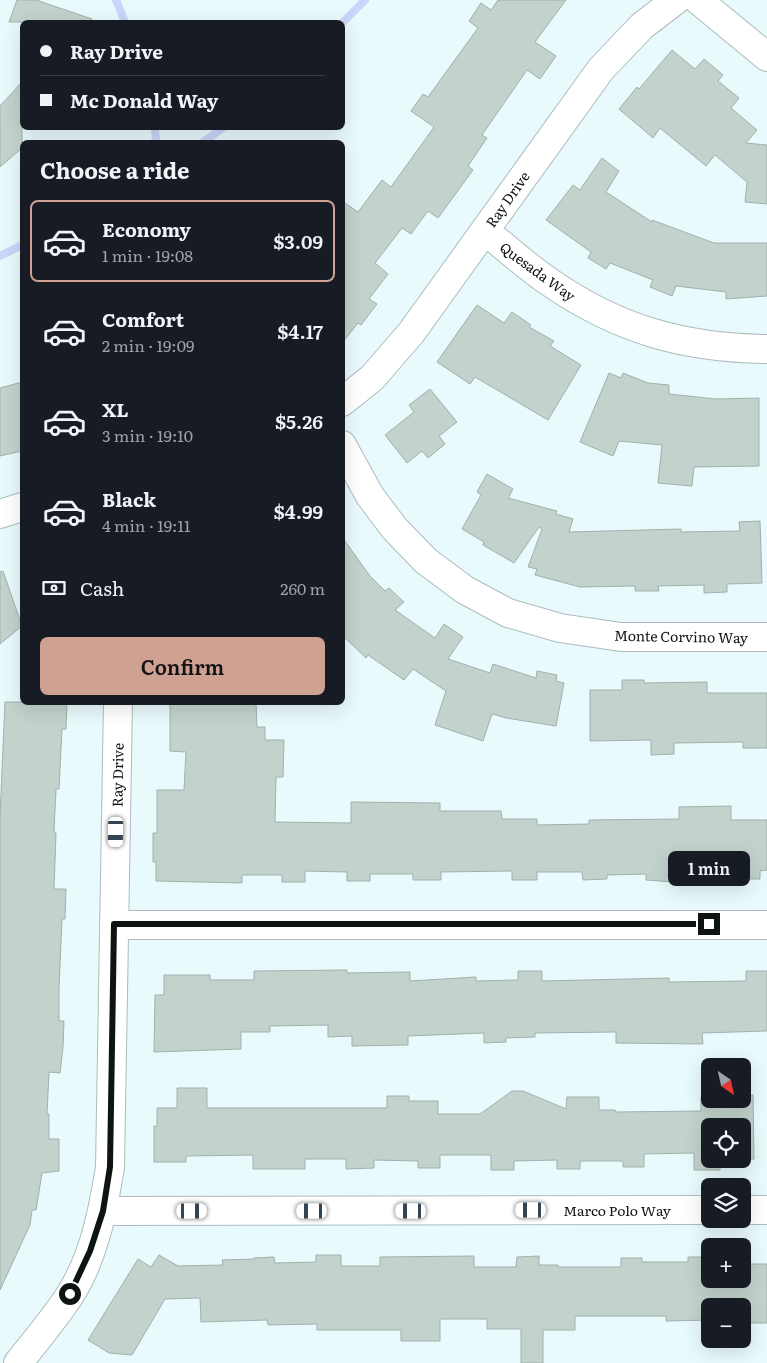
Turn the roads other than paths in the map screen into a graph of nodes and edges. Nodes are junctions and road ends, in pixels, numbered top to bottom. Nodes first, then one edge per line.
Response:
1 (676, 0) edge
2 (698, 0) edge
3 (767, 57) edge
4 (485, 231) junction
5 (767, 348) edge
6 (345, 400) edge
7 (345, 450) edge
8 (20, 508) edge
9 (0, 514) edge
10 (767, 637) edge
11 (118, 705) edge
12 (114, 924) junction
13 (767, 925) edge
14 (701, 1210) edge
15 (751, 1210) edge
16 (767, 1210) edge
17 (103, 1211) junction
18 (18, 1363) edge

1 - 4 street, Ray Drive
2 - 3 street
4 - 5 street, Quesada Way
4 - 6 street, Ray Drive
7 - 10 street, Monte Corvino Way
8 - 9 street
11 - 12 street, Ray Drive
12 - 13 street
12 - 17 street, Ray Drive
14 - 17 street, Marco Polo Way
15 - 16 street
17 - 18 street, Ray Drive

